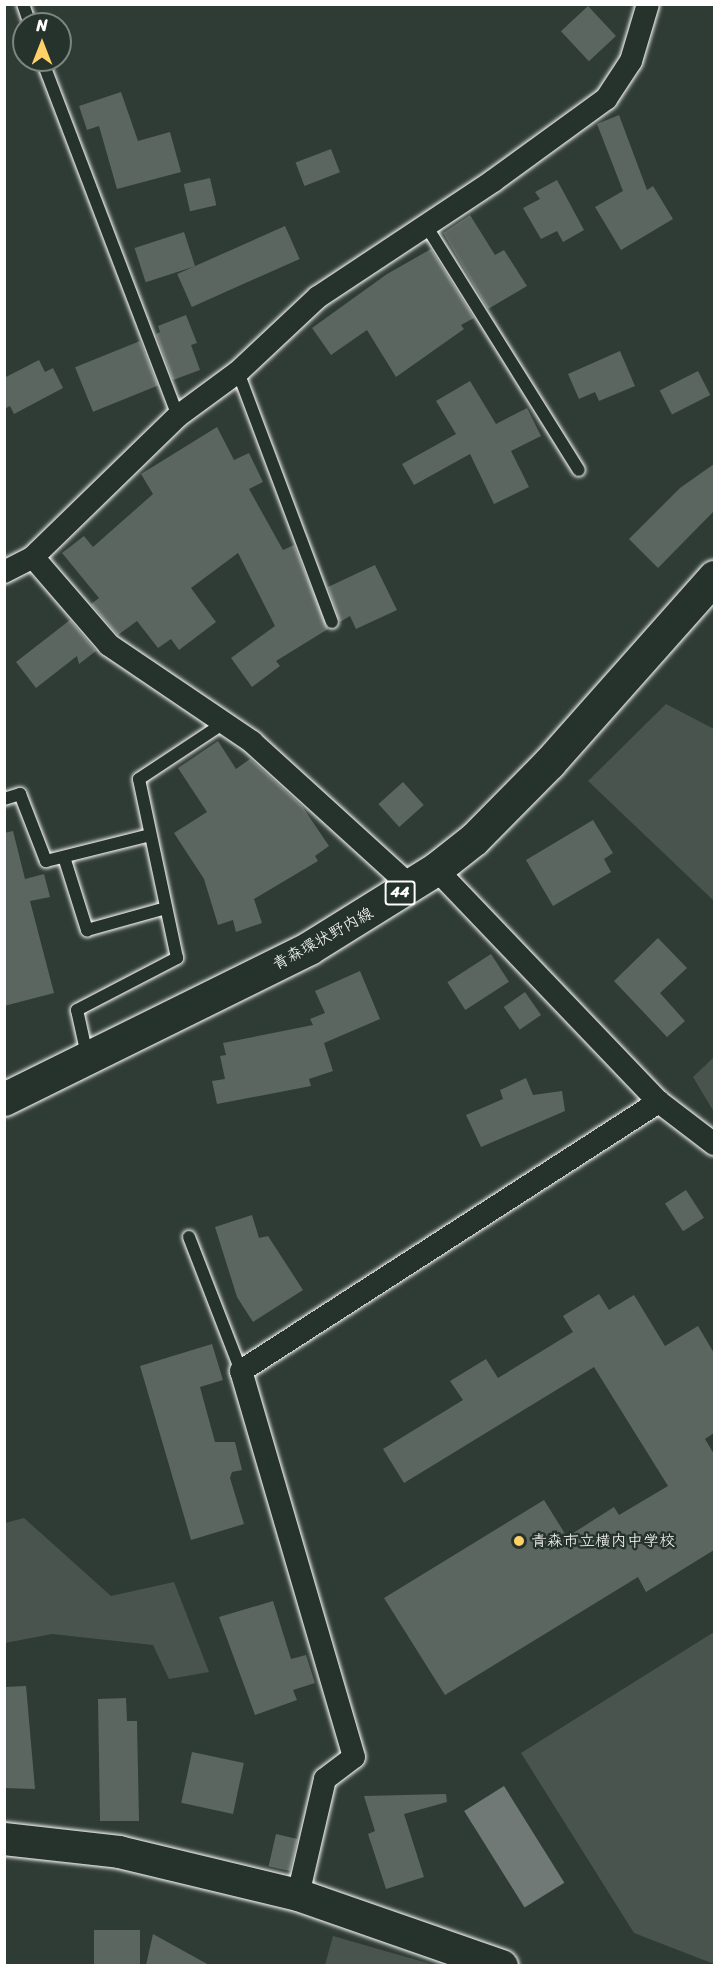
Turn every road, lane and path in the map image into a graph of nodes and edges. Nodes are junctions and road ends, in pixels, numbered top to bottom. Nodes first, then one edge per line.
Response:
1 (648, 4) edge
2 (47, 72) edge
3 (425, 224) junction
4 (238, 372) junction
5 (178, 416) junction
6 (579, 470) dead end
7 (33, 557) junction
8 (4, 572) edge
9 (714, 577) edge
10 (332, 621) dead end
11 (224, 723) junction
12 (4, 799) edge
13 (150, 835) junction
14 (64, 857) junction
15 (423, 877) junction
16 (166, 908) junction
17 (88, 1059) junction
18 (4, 1099) edge
19 (659, 1102) junction
20 (714, 1144) edge
21 (189, 1237) dead end
22 (241, 1371) junction
23 (4, 1839) edge
24 (298, 1894) junction
25 (502, 1965) edge

1 - 3 street
2 - 5 lane
3 - 4 street
3 - 6 lane
4 - 5 street
4 - 10 lane
5 - 7 street
7 - 8 street
7 - 11 street
9 - 15 main road, 青森環状野内線 / 44
11 - 13 lane
11 - 15 street
12 - 14 lane
13 - 14 lane
13 - 16 lane
14 - 16 lane
15 - 17 main road, 青森環状野内線 / 44
15 - 19 street
16 - 17 lane
17 - 18 main road, 青森環状野内線 / 44
19 - 20 street
19 - 22 street
21 - 22 lane
22 - 24 street
23 - 24 street
24 - 25 street

